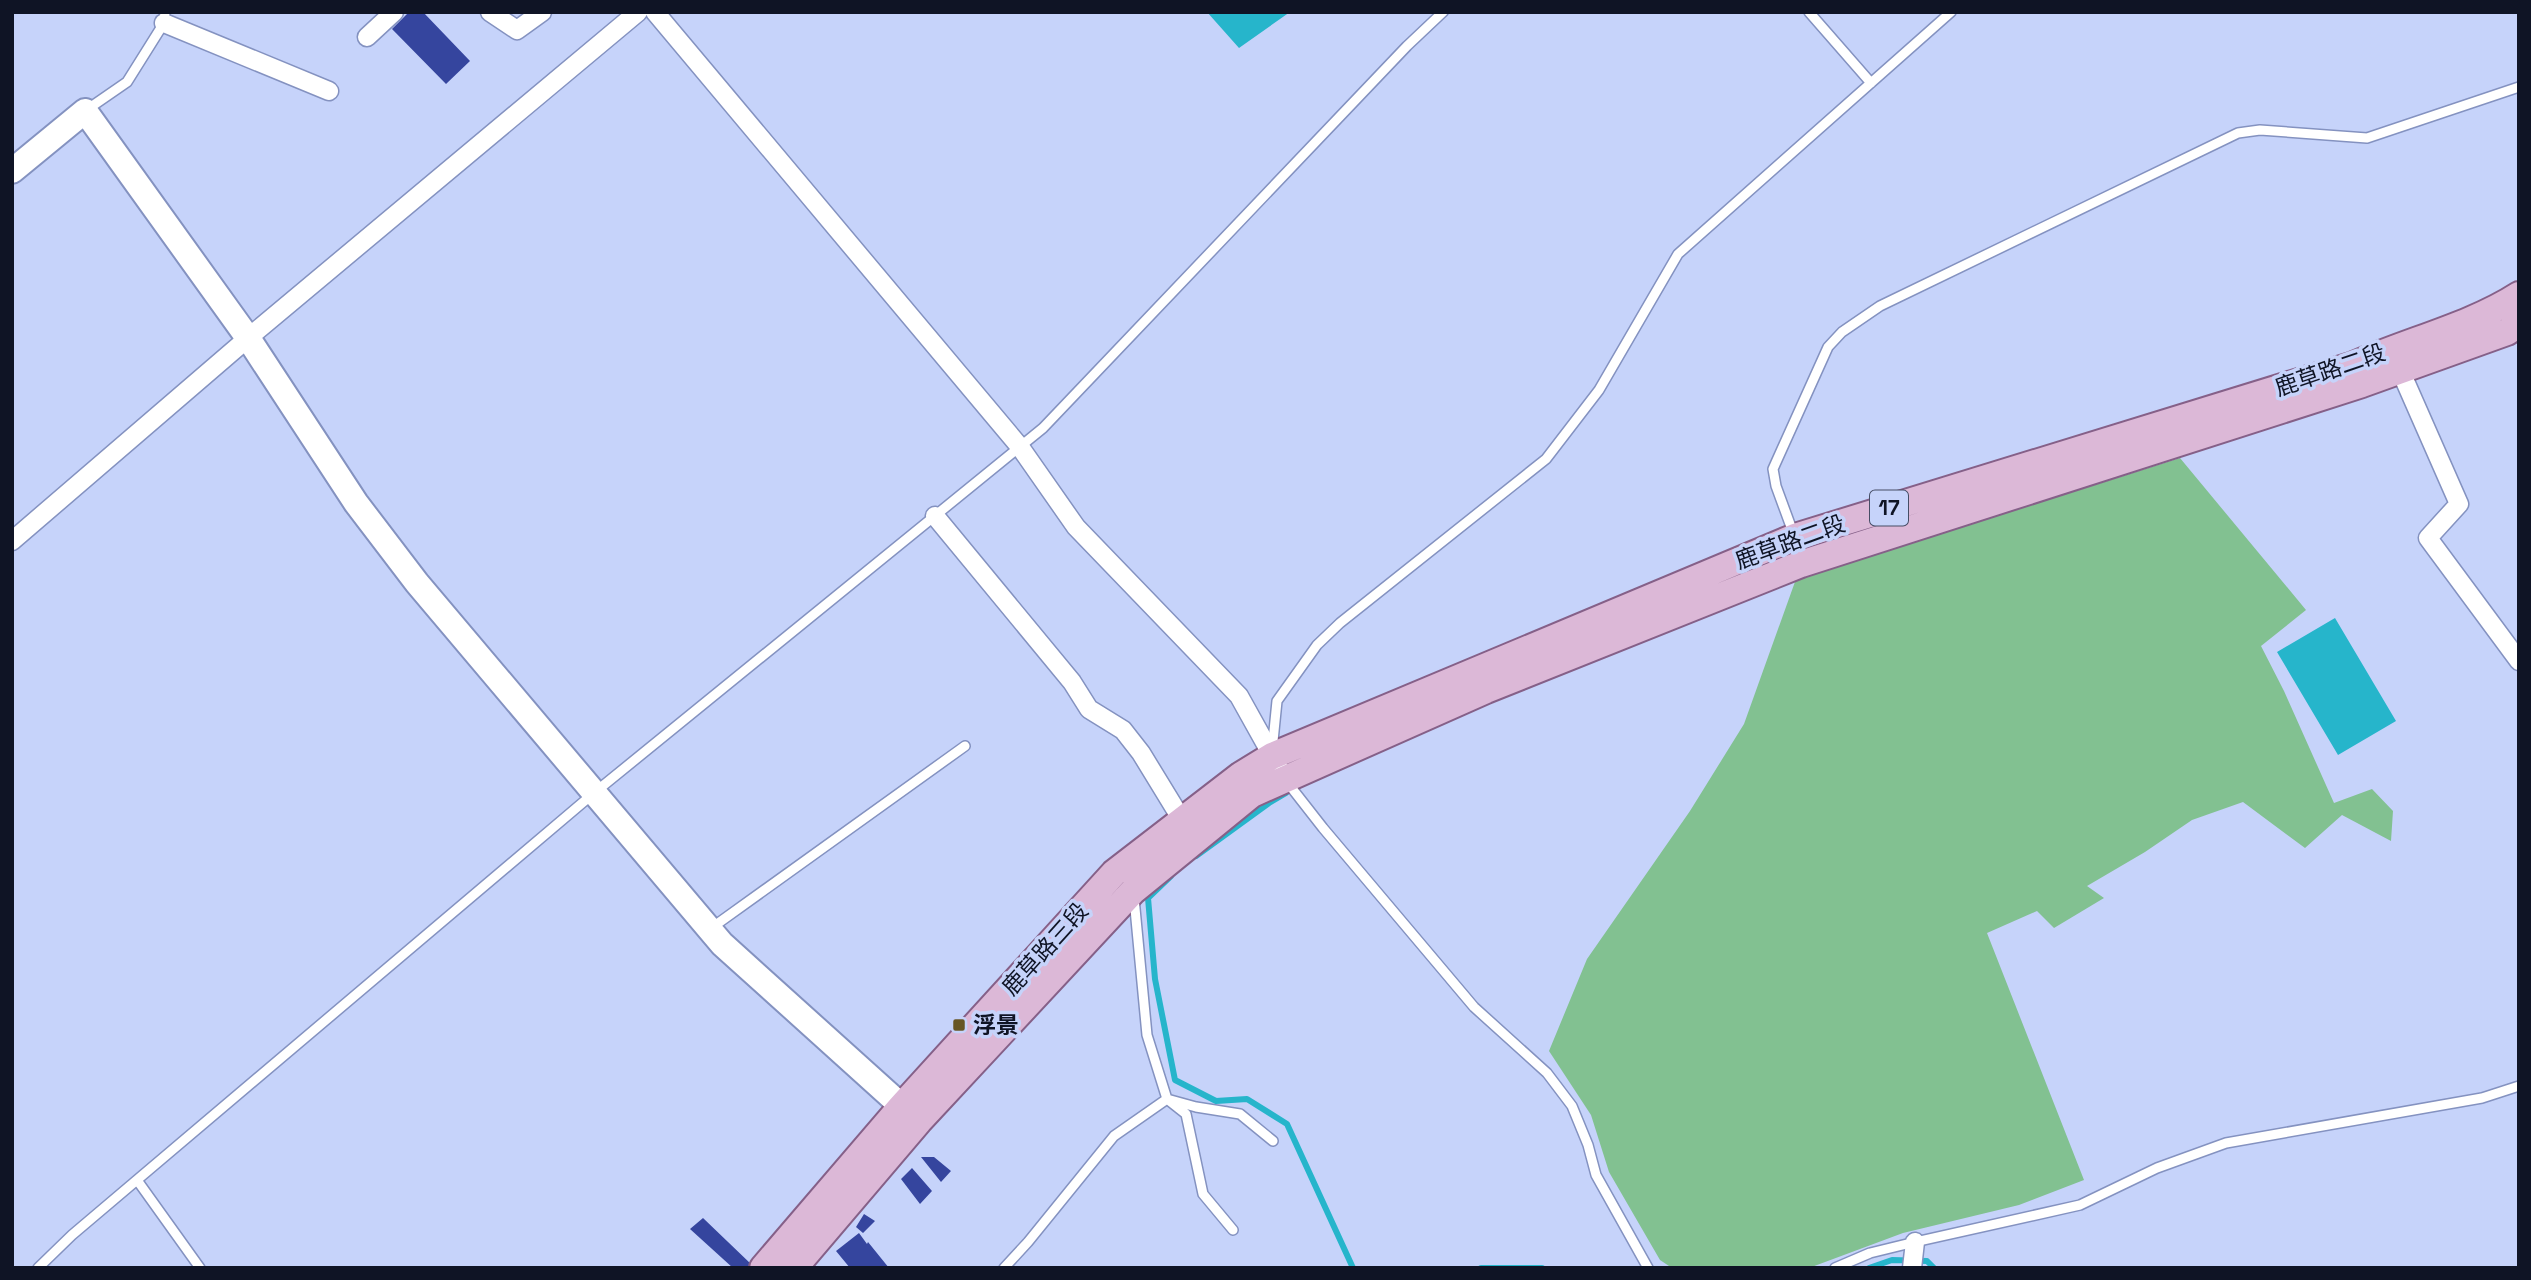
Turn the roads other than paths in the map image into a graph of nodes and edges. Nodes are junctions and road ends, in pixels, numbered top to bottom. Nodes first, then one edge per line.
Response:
1 (394, 12) edge
2 (490, 12) edge
3 (542, 12) edge
4 (638, 12) edge
5 (654, 12) edge
6 (1443, 12) edge
7 (1809, 12) edge
8 (1951, 12) edge
9 (164, 18) edge
10 (367, 37) dead end
11 (1871, 83) junction
12 (2519, 87) edge
13 (329, 91) dead end
14 (85, 111) junction
15 (12, 171) edge
16 (2519, 295) edge
17 (2519, 324) edge
18 (248, 338) junction
19 (2396, 360) junction
20 (1020, 447) junction
21 (935, 516) junction
22 (1795, 537) junction
23 (12, 541) edge
24 (2519, 661) edge
25 (965, 746) dead end
26 (1272, 755) junction
27 (1286, 780) junction
28 (594, 793) junction
29 (1182, 820) junction
30 (1114, 873) junction
31 (1133, 891) junction
32 (710, 929) junction
33 (2519, 1086) edge
34 (1167, 1099) junction
35 (910, 1114) junction
36 (1273, 1141) dead end
37 (137, 1180) junction
38 (1233, 1230) dead end
39 (1915, 1242) junction
40 (38, 1268) edge
41 (200, 1268) edge
42 (763, 1268) edge
43 (794, 1268) edge
44 (1004, 1268) edge
45 (1648, 1268) edge
46 (1835, 1268) edge
47 (1912, 1268) edge

1 - 10 street
2 - 3 street
4 - 18 street
5 - 20 street
6 - 20 lane
7 - 11 lane
8 - 11 lane
9 - 13 street
9 - 14 lane
11 - 26 lane
12 - 22 lane
14 - 15 street
14 - 18 street
16 - 19 main road, 鹿草路二段 / 17
17 - 19 main road, 鹿草路二段 / 17
18 - 23 street
18 - 28 street
19 - 22 main road, 鹿草路二段 / 17
19 - 24 street
19 - 27 main road, 鹿草路二段 / 17
20 - 21 lane
20 - 26 street
21 - 28 lane
21 - 29 street
22 - 26 main road, 鹿草路二段 / 17
25 - 32 lane
26 - 27 street
26 - 29 main road, 鹿草路三段 / 17
27 - 31 main road, 鹿草路三段 / 17
27 - 45 lane
28 - 32 street
28 - 37 lane
29 - 30 main road, 鹿草路三段 / 17
30 - 31 lane
30 - 35 main road, 鹿草路三段 / 17
31 - 34 lane
31 - 35 main road, 鹿草路三段 / 17
32 - 35 street
33 - 39 lane
34 - 36 lane
34 - 38 lane
34 - 44 lane
35 - 42 main road, 鹿草路三段 / 17
35 - 43 main road, 鹿草路三段 / 17
37 - 40 lane
37 - 41 lane
39 - 46 lane
39 - 47 street

